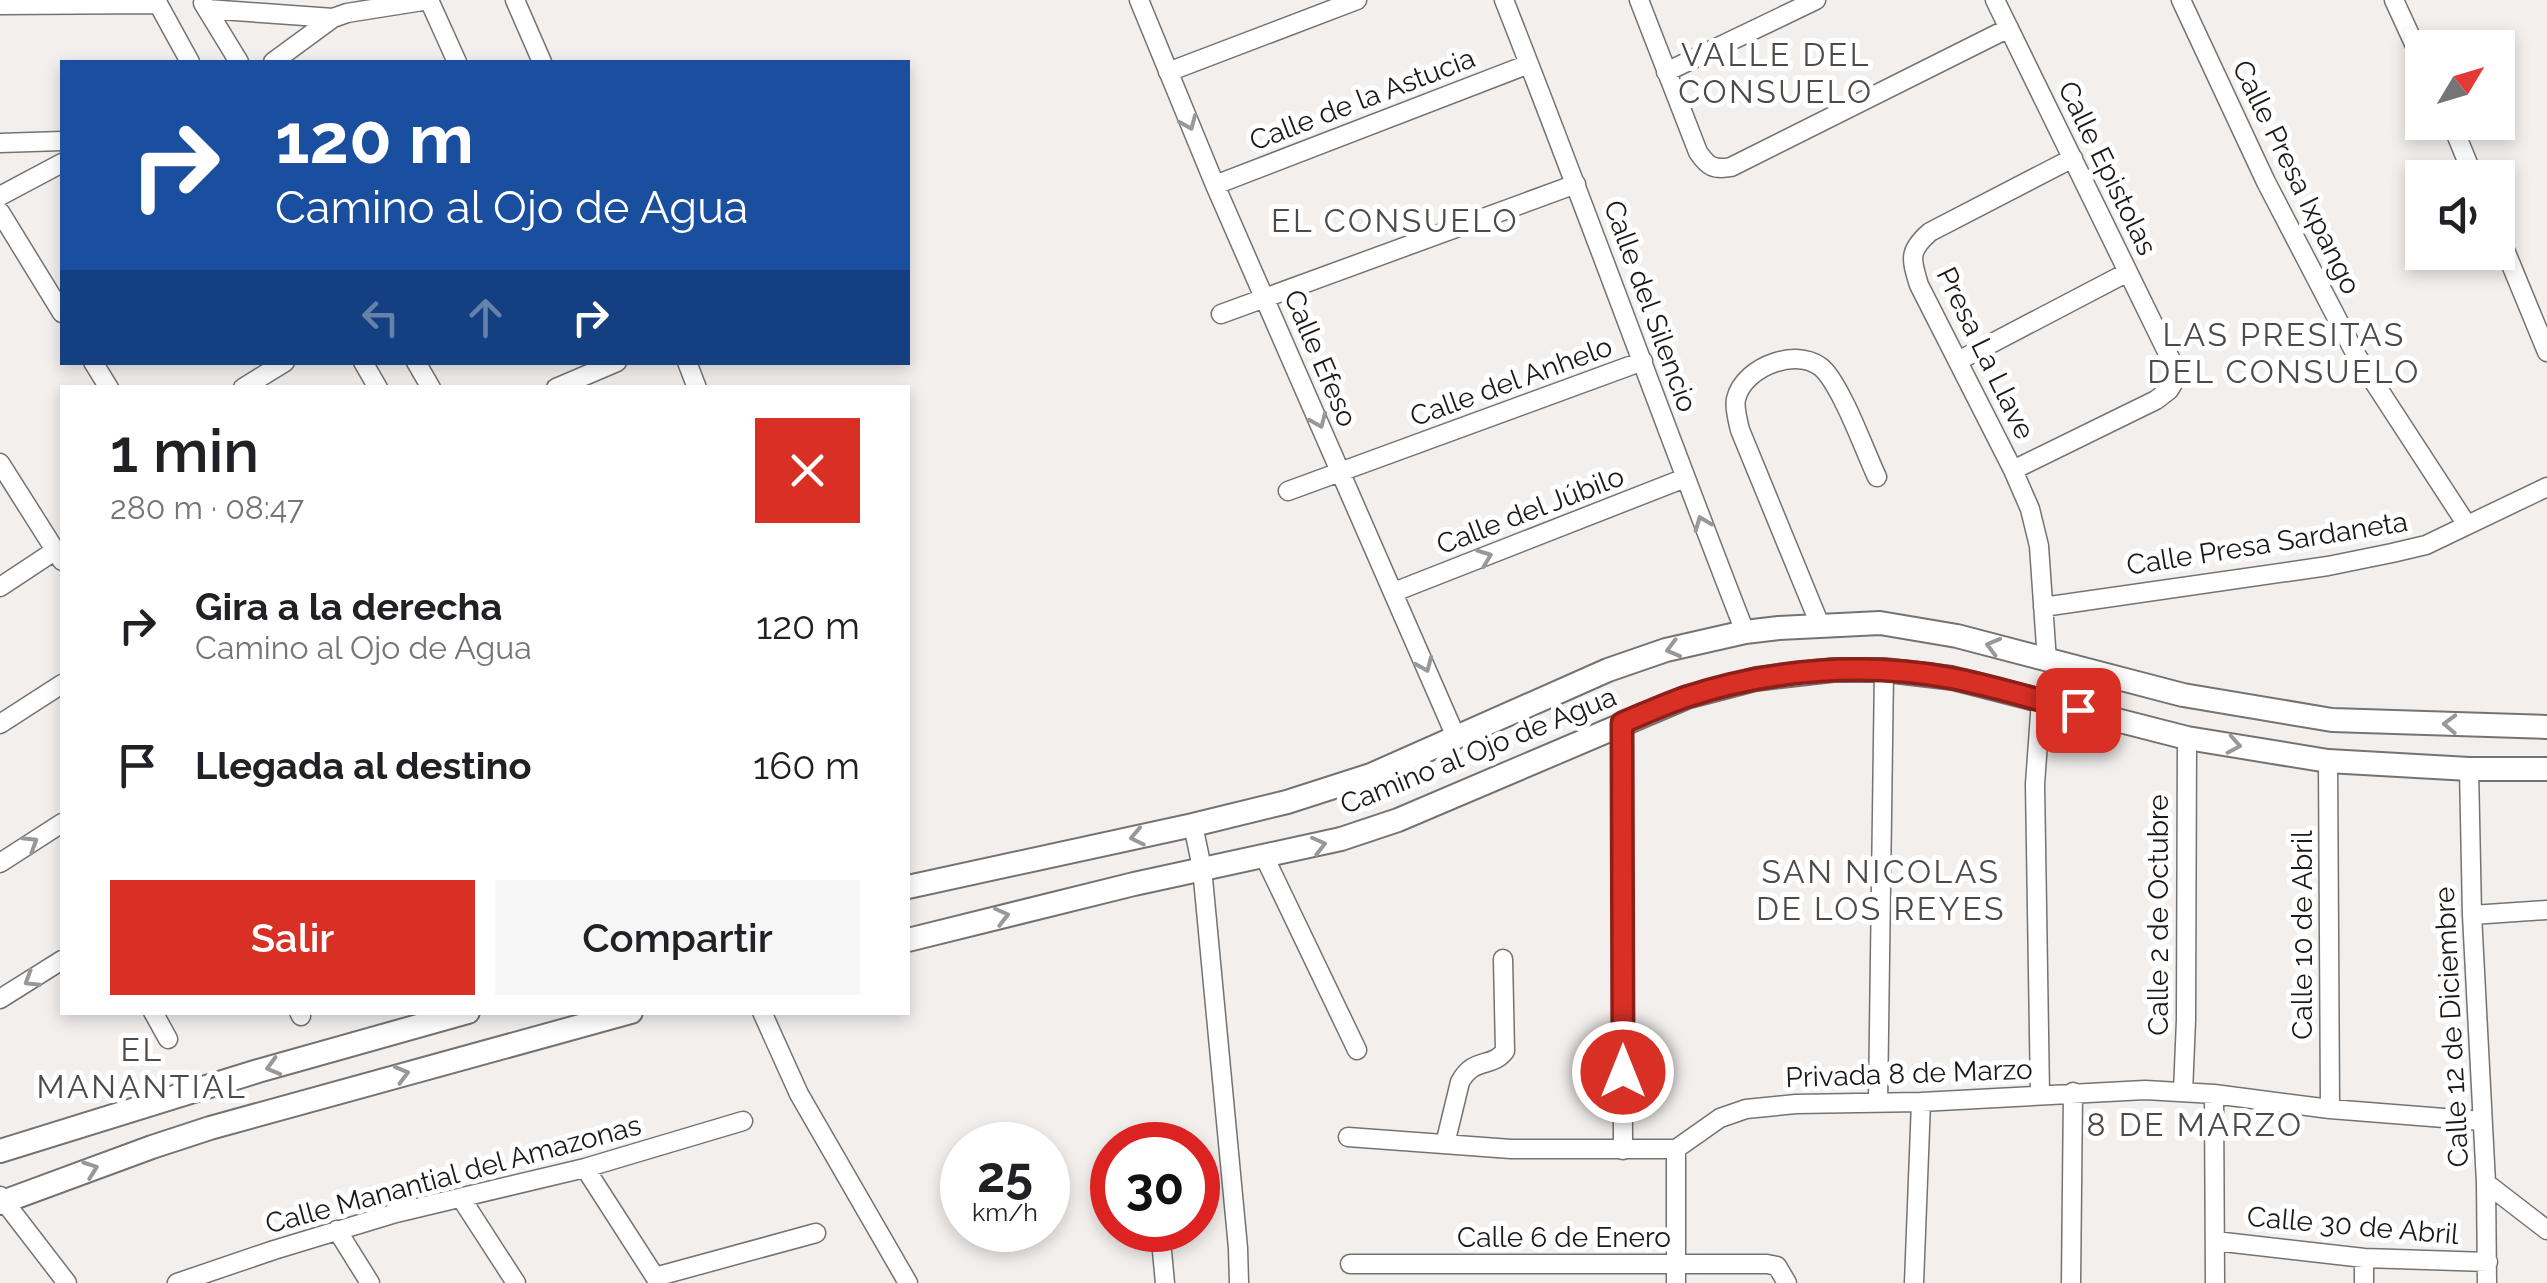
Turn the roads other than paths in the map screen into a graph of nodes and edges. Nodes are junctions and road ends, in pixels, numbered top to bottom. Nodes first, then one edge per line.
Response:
1 (429, 0) edge
2 (515, 0) edge
3 (1139, 0) edge
4 (1357, 0) edge
5 (1504, 0) edge
6 (1639, 0) edge
7 (1816, 0) edge
8 (1995, 0) edge
9 (2182, 0) edge
10 (2394, 0) edge
11 (157, 2) edge
12 (0, 5) edge
13 (204, 5) edge
14 (334, 18) junction
15 (2009, 28) junction
16 (2408, 30) edge
17 (189, 60) edge
18 (238, 60) edge
19 (276, 60) edge
20 (456, 60) edge
21 (541, 60) edge
22 (1529, 64) junction
23 (1168, 72) junction
24 (1666, 72) junction
25 (0, 142) edge
26 (60, 142) edge
27 (2073, 158) junction
28 (60, 163) edge
29 (1576, 184) junction
30 (1215, 186) junction
31 (0, 196) edge
32 (0, 212) edge
33 (2513, 270) edge
34 (2128, 272) junction
35 (1266, 298) junction
36 (60, 311) edge
37 (1221, 314) dead end
38 (2547, 352) edge
39 (1643, 361) junction
40 (1958, 362) junction
41 (279, 365) edge
42 (585, 368) edge
43 (248, 385) edge
44 (560, 385) edge
45 (0, 463) edge
46 (2013, 470) junction
47 (1341, 473) junction
48 (1877, 477) dead end
49 (1685, 478) junction
50 (2547, 487) edge
51 (1288, 492) dead end
52 (2467, 526) junction
53 (59, 556) edge
54 (0, 587) edge
55 (1394, 592) junction
56 (2044, 608) junction
57 (1820, 625) junction
58 (1744, 632) junction
59 (2047, 660) junction
60 (1884, 670) junction
61 (60, 685) edge
62 (2041, 701) junction
63 (1622, 723) junction
64 (0, 724) edge
65 (2547, 727) edge
66 (1456, 737) junction
67 (2187, 738) junction
68 (2328, 761) junction
69 (2470, 769) junction
70 (2547, 769) edge
71 (60, 824) edge
72 (1194, 825) junction
73 (1264, 856) junction
74 (0, 863) edge
75 (1202, 868) junction
76 (910, 887) edge
77 (2547, 910) edge
78 (2472, 914) junction
79 (910, 940) edge
80 (1503, 959) dead end
81 (60, 961) edge
82 (0, 999) edge
83 (155, 1015) edge
84 (620, 1015) edge
85 (763, 1015) edge
86 (440, 1016) edge
87 (168, 1039) dead end
88 (1357, 1050) dead end
89 (2073, 1092) junction
90 (2183, 1092) junction
91 (2214, 1094) junction
92 (2040, 1095) junction
93 (1878, 1102) junction
94 (1921, 1102) junction
95 (2330, 1109) junction
96 (743, 1121) dead end
97 (2482, 1121) junction
98 (1348, 1137) dead end
99 (1446, 1144) junction
100 (1676, 1149) junction
101 (1623, 1150) junction
102 (0, 1151) edge
103 (585, 1168) junction
104 (2486, 1183) junction
105 (461, 1198) junction
106 (1, 1200) edge
107 (337, 1230) junction
108 (2547, 1230) edge
109 (816, 1234) dead end
110 (2214, 1241) junction
111 (1238, 1248) junction
112 (1162, 1252) edge
113 (2364, 1258) junction
114 (2488, 1262) junction
115 (1350, 1264) dead end
116 (1676, 1274) edge
117 (216, 1277) edge
118 (657, 1280) edge
119 (68, 1283) edge
120 (178, 1283) edge
121 (370, 1283) edge
122 (516, 1283) edge
123 (908, 1283) edge
124 (1165, 1283) edge
125 (1229, 1283) edge
126 (1239, 1283) edge
127 (1786, 1283) edge
128 (1914, 1283) edge
129 (2071, 1283) edge
130 (2215, 1283) edge
131 (2364, 1283) edge
132 (2487, 1283) edge

1 - 14 street
1 - 20 street
2 - 21 street
3 - 23 street, Calle Efeso
4 - 23 street
5 - 22 street, Calle del Silencio
6 - 24 street
7 - 24 street
8 - 15 street, Calle Epistolas
9 - 52 street, Calle Presa Ixpango
10 - 16 street
11 - 12 street
11 - 17 street
13 - 14 street
13 - 18 street
14 - 19 street
15 - 24 street
15 - 27 street, Calle Epistolas
22 - 29 street, Calle del Silencio
22 - 30 street, Calle de la Astucia
23 -> 30 street, Calle Efeso
25 - 26 street
27 - 34 street, Calle Epistolas
27 - 40 street, Presa La Llave
28 - 31 street
29 - 35 street
29 - 39 street, Calle del Silencio
30 - 35 street, Calle Efeso
32 - 36 street
33 - 38 street
34 - 40 street
34 - 46 street, Calle Epistolas
35 - 37 street
35 -> 47 street, Calle Efeso
39 - 47 street, Calle del Anhelo
39 - 49 street, Calle del Silencio
40 - 46 street, Presa La Llave
41 - 43 street
42 - 44 street
45 - 53 street
46 - 56 street, Presa La Llave
47 - 51 street, Calle del Anhelo
47 - 55 street, Calle Efeso
48 - 57 street
55 -> 49 street, Calle del Júbilo
58 -> 49 street, Calle del Silencio
50 - 52 street, Calle Presa Sardaneta
52 - 56 street, Calle Presa Sardaneta
53 - 54 street
55 -> 66 street, Calle Efeso
56 - 59 street, Presa La Llave
57 - 58 street, Camino al Ojo de Agua
59 -> 57 street, Camino al Ojo de Agua
58 -> 66 street, Camino al Ojo de Agua
65 -> 59 street, Camino al Ojo de Agua
60 - 62 street, Camino al Ojo de Agua
60 - 63 street, Camino al Ojo de Agua
60 - 93 street
61 - 64 street
62 - 67 street, Camino al Ojo de Agua
62 - 92 street
73 -> 63 street, Camino al Ojo de Agua
63 - 101 street
66 - 72 street, Camino al Ojo de Agua
67 -> 68 street, Camino al Ojo de Agua
67 - 90 street, Calle 2 de Octubre
68 - 69 street, Camino al Ojo de Agua
68 - 95 street, Calle 10 de Abril
69 - 70 street, Camino al Ojo de Agua
69 - 78 street, Calle 12 de Diciembre
74 -> 71 street
72 - 75 street
72 -> 76 street, Camino al Ojo de Agua
73 - 75 street, Camino al Ojo de Agua
73 - 88 street
79 -> 75 street, Camino al Ojo de Agua
75 - 111 street
77 - 78 street
78 - 97 street, Calle 12 de Diciembre
80 - 99 street
81 -> 82 street
83 - 87 street
106 -> 84 street
85 - 123 street
86 -> 102 street
89 - 90 street, Privada 8 de Marzo
89 - 92 street, Privada 8 de Marzo
89 - 129 street
90 - 91 street, Privada 8 de Marzo
91 - 95 street, Privada 8 de Marzo
91 - 110 street
92 - 94 street, Privada 8 de Marzo
93 - 94 street, Privada 8 de Marzo
93 - 100 street, Privada 8 de Marzo
94 - 128 street
95 - 97 street, Privada 8 de Marzo
96 - 103 street, Calle Manantial del Amazonas
97 - 104 street, Calle 12 de Diciembre
98 - 99 street
99 - 101 street
100 - 101 street
100 - 116 street
103 - 105 street, Calle Manantial del Amazonas
103 - 118 street
104 - 108 street
104 - 114 street, Calle 12 de Diciembre
105 - 107 street, Calle Manantial del Amazonas
105 - 122 street
106 - 119 street
107 - 117 street, Calle Manantial del Amazonas
107 - 121 street
109 - 118 street
110 - 113 street, Calle 30 de Abril
110 - 130 street
111 - 125 street
111 - 126 street
112 - 124 street
113 - 114 street, Calle 30 de Abril
113 - 131 street
114 - 132 street, Calle 12 de Diciembre
115 - 116 street, Calle 6 de Enero
116 - 127 street, Calle 6 de Enero
117 - 120 street, Calle Manantial del Amazonas

